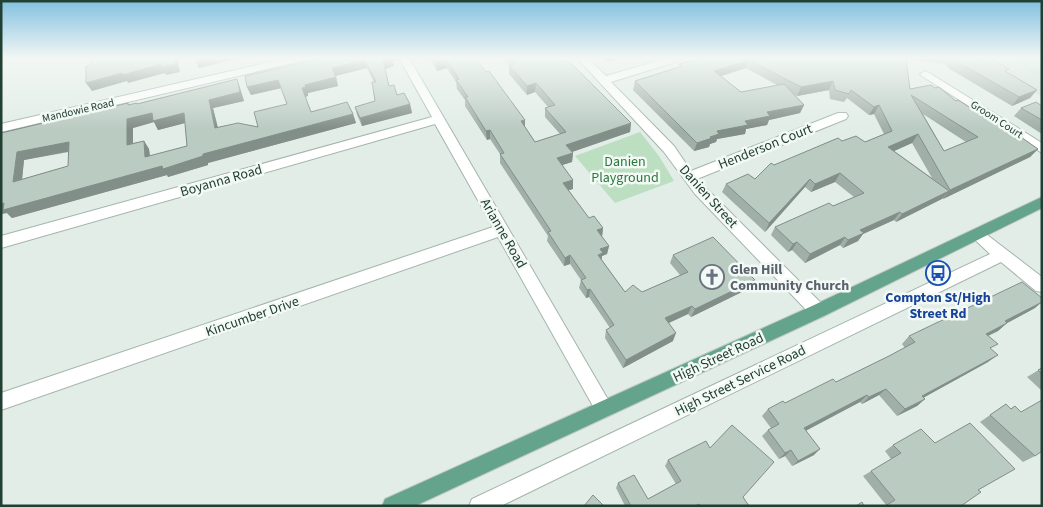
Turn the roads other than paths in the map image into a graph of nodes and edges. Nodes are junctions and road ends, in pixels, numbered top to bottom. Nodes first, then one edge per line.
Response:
1 (200, 82) edge
2 (418, 82) edge
3 (606, 82) edge
4 (938, 82) edge
5 (842, 116) dead end
6 (440, 119) junction
7 (1, 128) edge
8 (1042, 149) edge
9 (688, 177) junction
10 (1042, 202) edge
11 (502, 230) junction
12 (977, 235) junction
13 (1, 242) edge
14 (1002, 255) junction
15 (1042, 286) edge
16 (818, 311) junction
17 (1, 402) edge
18 (604, 408) junction
19 (392, 506) edge
20 (479, 506) edge

1 - 7 street, Mandowie Road
2 - 6 street, Arianne Road
3 - 9 street, Danien Street
4 - 8 street, Groom Court
5 - 9 street, Henderson Court
6 - 11 street, Arianne Road
6 - 13 street, Boyanna Road
9 - 16 street, Danien Street
10 - 12 main road, High Street Road
11 - 17 street, Kincumber Drive
11 - 18 street, Arianne Road
12 - 14 street
12 - 16 main road, High Street Road
14 - 15 street
14 - 20 street, High Street Service Road
16 - 18 main road, High Street Road
18 - 19 main road, High Street Road

